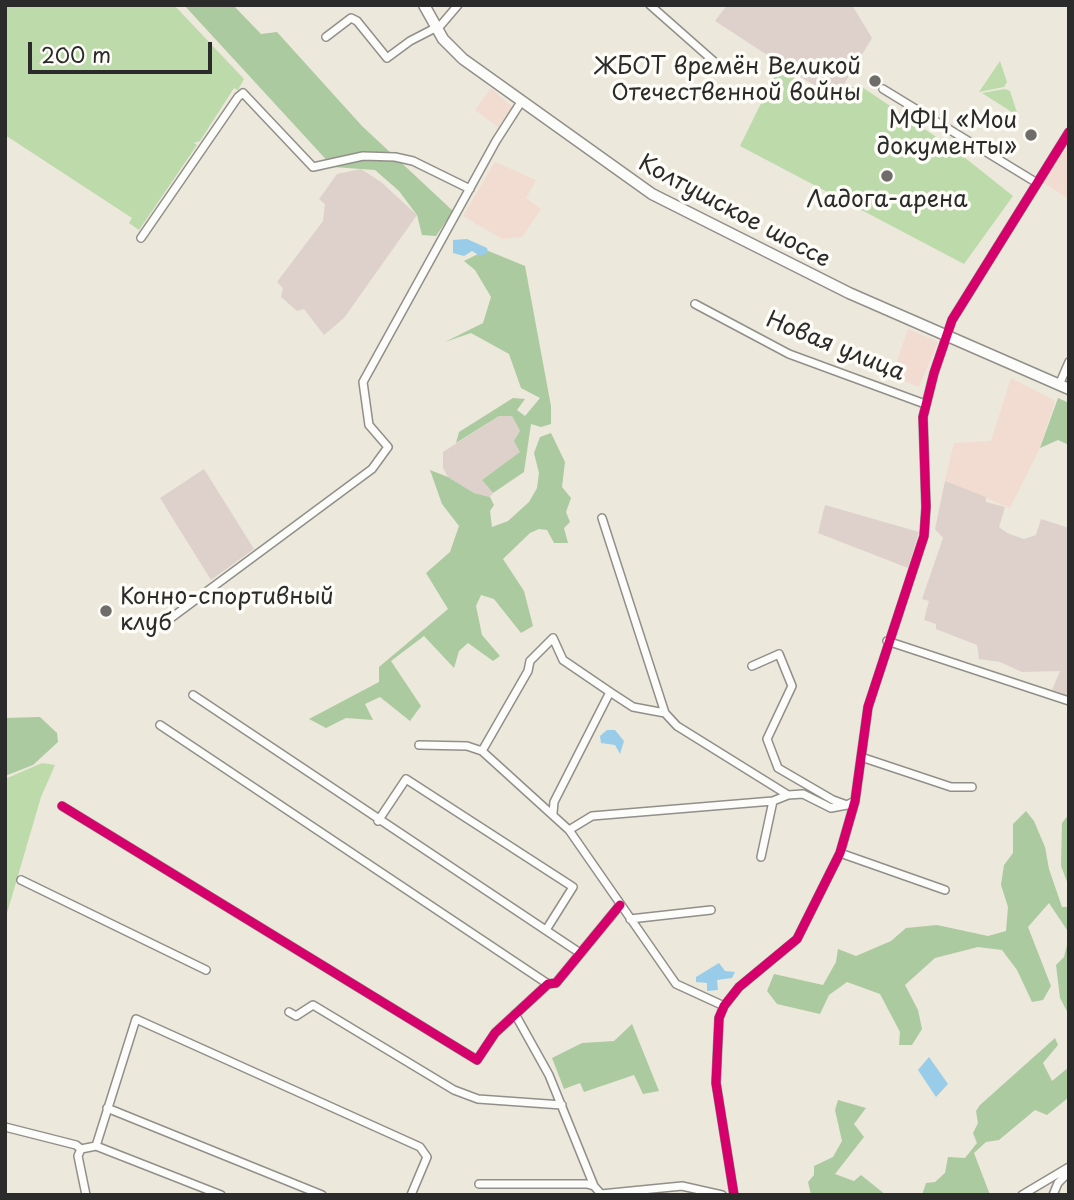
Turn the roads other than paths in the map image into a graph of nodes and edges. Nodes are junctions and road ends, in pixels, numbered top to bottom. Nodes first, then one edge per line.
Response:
1 (424, 5) edge
2 (458, 5) edge
3 (650, 5) edge
4 (435, 27) junction
5 (326, 37) dead end
6 (718, 65) dead end
7 (883, 89) dead end
8 (521, 102) junction
9 (1069, 132) edge
10 (1037, 183) junction
11 (470, 189) junction
12 (141, 238) dead end
13 (695, 304) dead end
14 (947, 336) junction
15 (1069, 362) edge
16 (1064, 387) edge
17 (925, 404) junction
18 (602, 518) dead end
19 (171, 618) dead end
20 (887, 641) junction
21 (752, 666) dead end
22 (610, 692) junction
23 (193, 695) dead end
24 (1069, 701) edge
25 (665, 713) junction
26 (160, 725) dead end
27 (419, 745) dead end
28 (482, 751) junction
29 (861, 757) junction
30 (972, 787) dead end
31 (788, 795) junction
32 (855, 800) junction
33 (773, 801) junction
34 (847, 804) junction
35 (62, 806) dead end
36 (553, 813) junction
37 (378, 821) junction
38 (569, 830) junction
39 (840, 853) junction
40 (761, 857) dead end
41 (21, 880) dead end
42 (945, 890) dead end
43 (620, 905) junction
44 (711, 910) dead end
45 (630, 919) junction
46 (546, 930) junction
47 (580, 953) junction
48 (206, 970) dead end
49 (548, 984) junction
50 (724, 1006) junction
51 (289, 1012) dead end
52 (515, 1014) junction
53 (562, 1105) junction
54 (107, 1108) junction
55 (5, 1127) edge
56 (96, 1146) junction
57 (81, 1149) junction
58 (1069, 1167) edge
59 (1069, 1172) edge
60 (479, 1184) dead end
61 (594, 1186) junction
62 (601, 1194) edge
63 (86, 1195) edge
64 (221, 1195) edge
65 (322, 1195) edge
66 (411, 1195) edge
67 (722, 1195) edge
68 (734, 1195) edge
69 (1022, 1195) edge
70 (1053, 1195) edge

1 - 4 main road, Колтушское шоссе
2 - 4 street
3 - 6 street
4 - 5 street
4 - 8 main road, Колтушское шоссе
7 - 10 street
8 - 11 street
8 - 14 main road, Колтушское шоссе
9 - 10 street
10 - 14 street
11 - 12 street
11 - 19 street
13 - 17 street, Новая улица
14 - 16 main road, Колтушское шоссе
14 - 17 street
15 - 16 street
17 - 20 street
18 - 25 street
20 - 24 street
20 - 29 street
21 - 34 street
22 - 25 street
22 - 28 street
22 - 36 street
23 - 37 street
25 - 31 street
26 - 49 street
27 - 28 street
28 - 36 street
29 - 30 street
29 - 32 street
31 - 33 street
31 - 34 street
32 - 34 street
32 - 39 street
33 - 38 street
33 - 40 street
35 - 52 street
36 - 38 street
37 - 46 street
37 - 46 street
38 - 43 street
39 - 42 street
39 - 50 street
41 - 48 street
43 - 45 street
43 - 47 street
44 - 45 street
45 - 50 street
46 - 47 street
47 - 49 street
49 - 52 street
50 - 68 street
51 - 53 street
52 - 53 street
53 - 61 street
54 - 56 street
54 - 65 street
54 - 66 street
55 - 57 street
56 - 57 street
56 - 64 street
57 - 63 street
58 - 69 street
59 - 70 street
60 - 61 street
61 - 62 street
62 - 67 street

